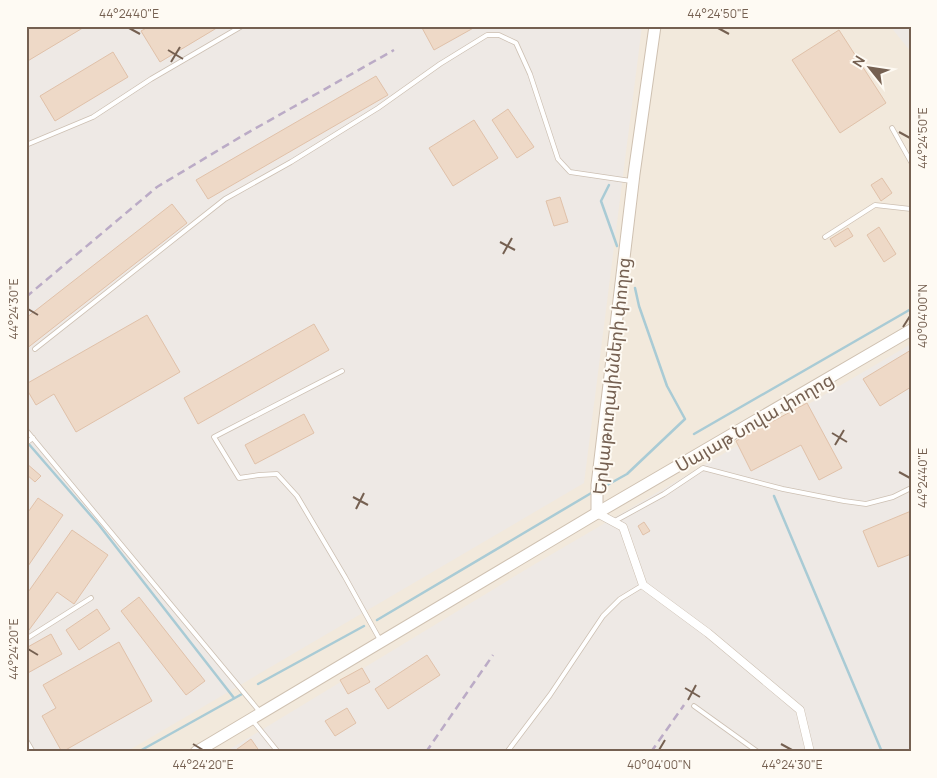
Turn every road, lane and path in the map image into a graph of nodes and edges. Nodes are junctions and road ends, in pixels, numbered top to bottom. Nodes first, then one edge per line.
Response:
1 (242, 26) edge
2 (655, 26) edge
3 (892, 128) dead end
4 (26, 145) edge
5 (911, 162) edge
6 (634, 182) junction
7 (911, 209) edge
8 (825, 237) dead end
9 (911, 330) edge
10 (35, 349) dead end
11 (342, 371) dead end
12 (26, 430) edge
13 (30, 441) edge
14 (911, 488) edge
15 (597, 513) junction
16 (613, 522) junction
17 (642, 585) junction
18 (90, 598) dead end
19 (26, 640) edge
20 (381, 642) junction
21 (694, 706) dead end
22 (262, 713) junction
23 (251, 720) junction
24 (26, 740) edge
25 (755, 751) edge
26 (33, 752) edge
27 (196, 752) edge
28 (278, 752) edge
29 (507, 752) edge
30 (810, 752) edge

1 - 4 lane
2 - 6 main road, Երկաթուղայինների փողոց
3 - 5 lane
6 - 10 lane
6 - 15 main road, Երկաթուղայինների փողոց
7 - 8 lane
9 - 15 main road, Սայաթ Նովա փողոց
11 - 20 lane
12 - 13 lane
13 - 22 lane
14 - 16 lane
15 - 16 street, Երկաթուղայինների փողոց
15 - 20 main road, Սայաթ Նովա փողոց
16 - 17 street, Երկաթուղայինների փողոց
17 - 29 lane
17 - 30 street
18 - 19 lane
20 - 22 main road, Սայաթ Նովա փողոց
21 - 25 lane
22 - 23 main road, Սայաթ Նովա փողոց
23 - 27 main road, Սայաթ Նովա փողոց
23 - 28 lane
24 - 26 lane

